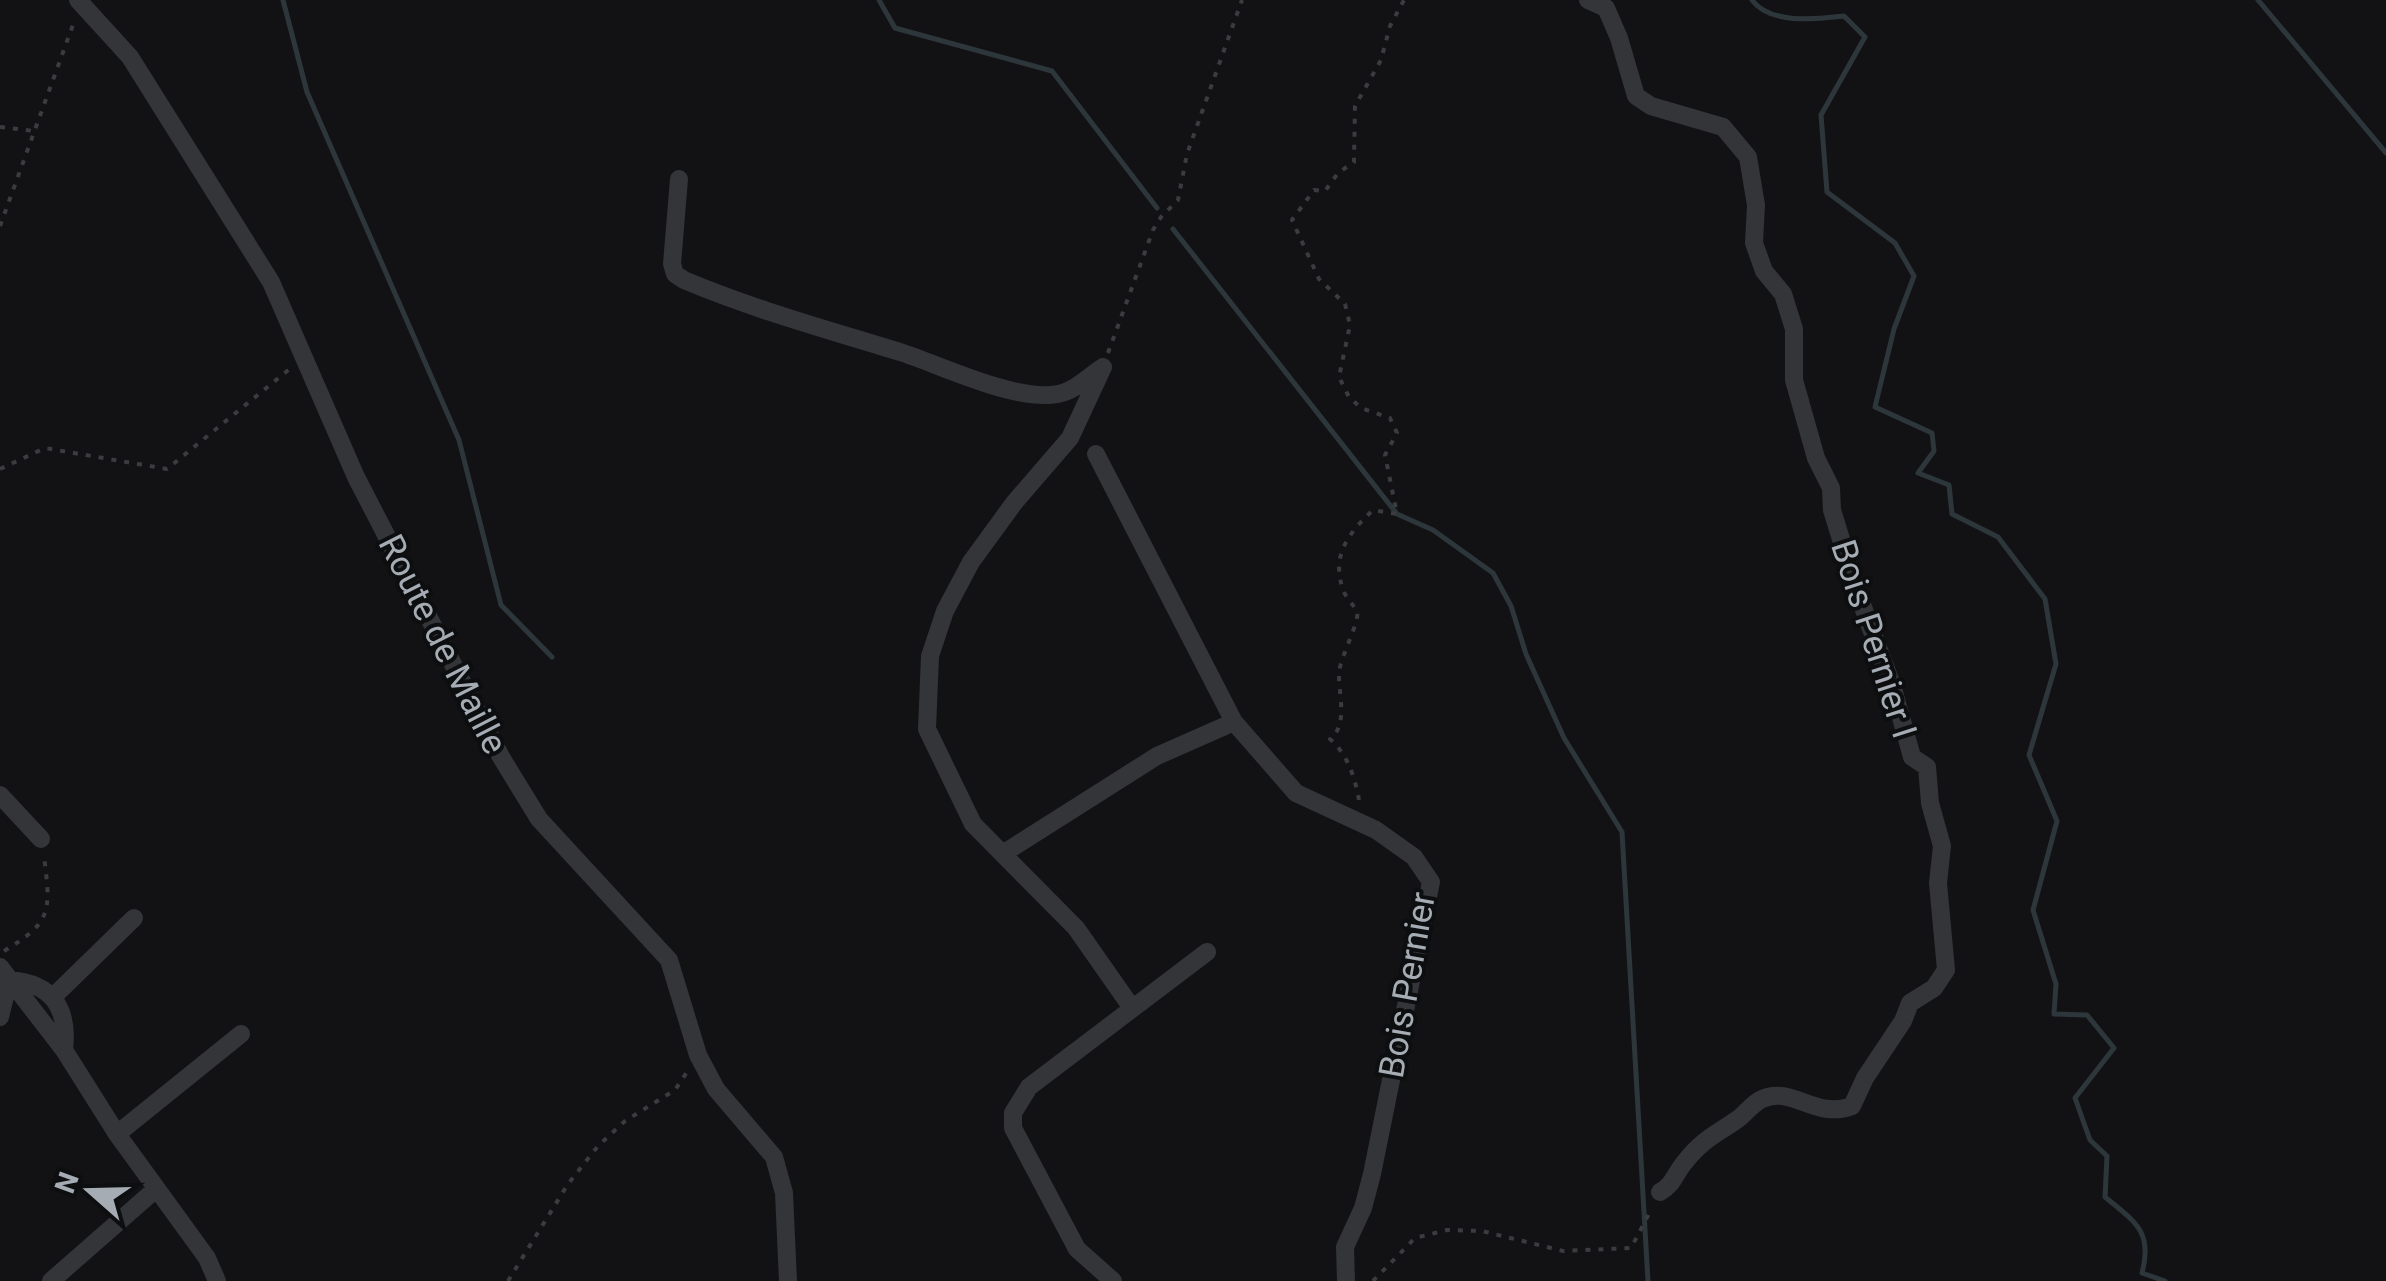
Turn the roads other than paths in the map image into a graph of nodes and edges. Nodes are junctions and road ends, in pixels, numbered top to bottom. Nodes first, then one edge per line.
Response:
1 (1588, 0) edge
2 (79, 2) edge
3 (679, 179) dead end
4 (1062, 393) junction
5 (1070, 438) junction
6 (1096, 454) dead end
7 (1234, 722) junction
8 (0, 796) edge
9 (42, 839) road end
10 (1004, 854) junction
11 (134, 918) dead end
12 (1207, 952) dead end
13 (4, 973) edge
14 (54, 997) junction
15 (1132, 1008) junction
16 (0, 1017) edge
17 (241, 1034) dead end
18 (64, 1050) junction
19 (117, 1134) junction
20 (156, 1190) junction
21 (1660, 1192) road end
22 (51, 1281) edge
23 (217, 1281) edge
24 (788, 1281) edge
25 (1112, 1281) edge
26 (1346, 1281) edge

1 - 21 street, Bois Pernier I
2 - 24 street, Route de Maille
3 - 4 street
4 - 5 street
4 - 5 street
5 - 10 street
6 - 7 street, Bois Pernier
7 - 10 street
7 - 26 street, Bois Pernier
8 - 9 street
10 - 15 street
11 - 14 street
12 - 15 street
13 - 14 street
13 - 16 street
13 - 18 street
14 - 18 street
15 - 25 street
17 - 19 street
18 - 19 street
19 - 20 street
20 - 22 street
20 - 23 street

